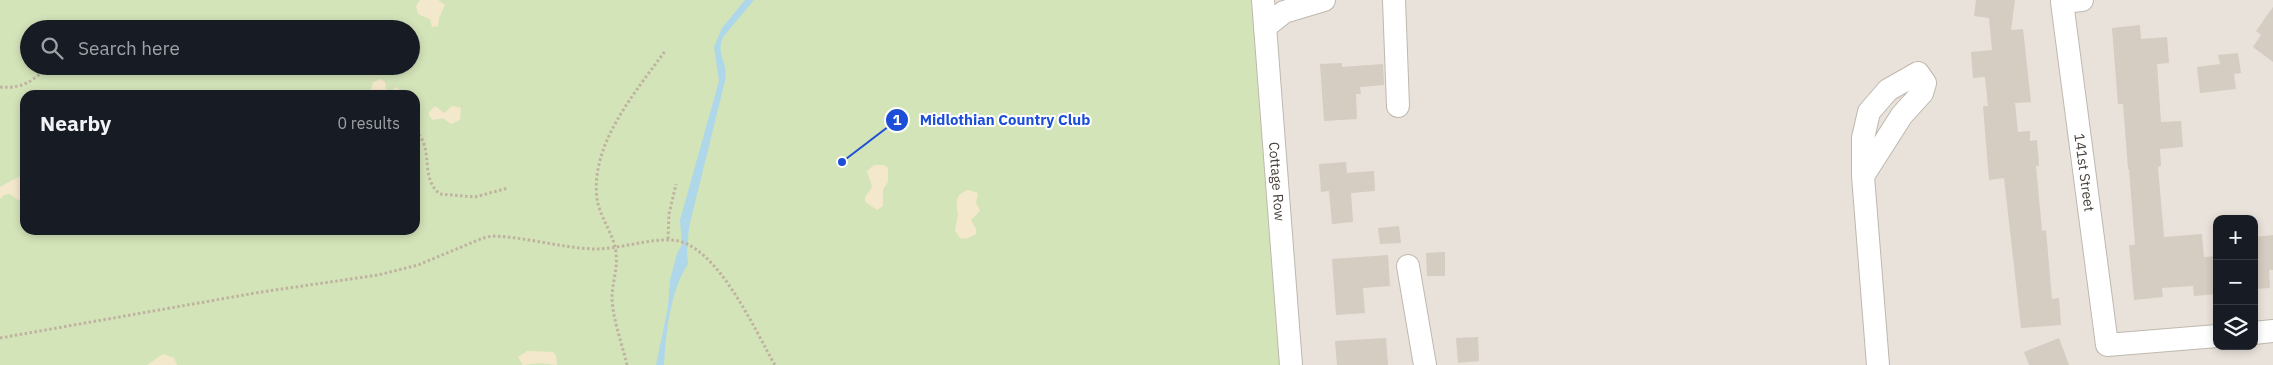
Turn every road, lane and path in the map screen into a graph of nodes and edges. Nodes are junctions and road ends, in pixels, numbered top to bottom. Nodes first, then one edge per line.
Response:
1 (1263, 0) edge
2 (1324, 0) edge
3 (1394, 0) edge
4 (2072, 1) edge
5 (1265, 28) junction
6 (665, 51) dead end
7 (41, 75) edge
8 (0, 87) edge
9 (1398, 106) dead end
10 (420, 138) edge
11 (1863, 176) dead end
12 (676, 184) dead end
13 (508, 188) dead end
14 (668, 239) junction
15 (615, 247) junction
16 (1408, 266) dead end
17 (2273, 331) edge
18 (2258, 333) edge
19 (2213, 336) edge
20 (0, 338) edge
21 (627, 365) edge
22 (776, 365) edge
23 (1291, 365) edge
24 (1425, 365) edge
25 (1878, 365) edge

1 - 5 street, Cottage Row
2 - 5 street
3 - 9 street
4 - 19 street, 141st Street
5 - 23 street, Cottage Row
6 - 15 path
7 - 8 path
10 - 13 path
11 - 25 street
12 - 14 path
14 - 15 path
14 - 22 path
15 - 20 path
15 - 21 path
16 - 24 street
17 - 18 street

